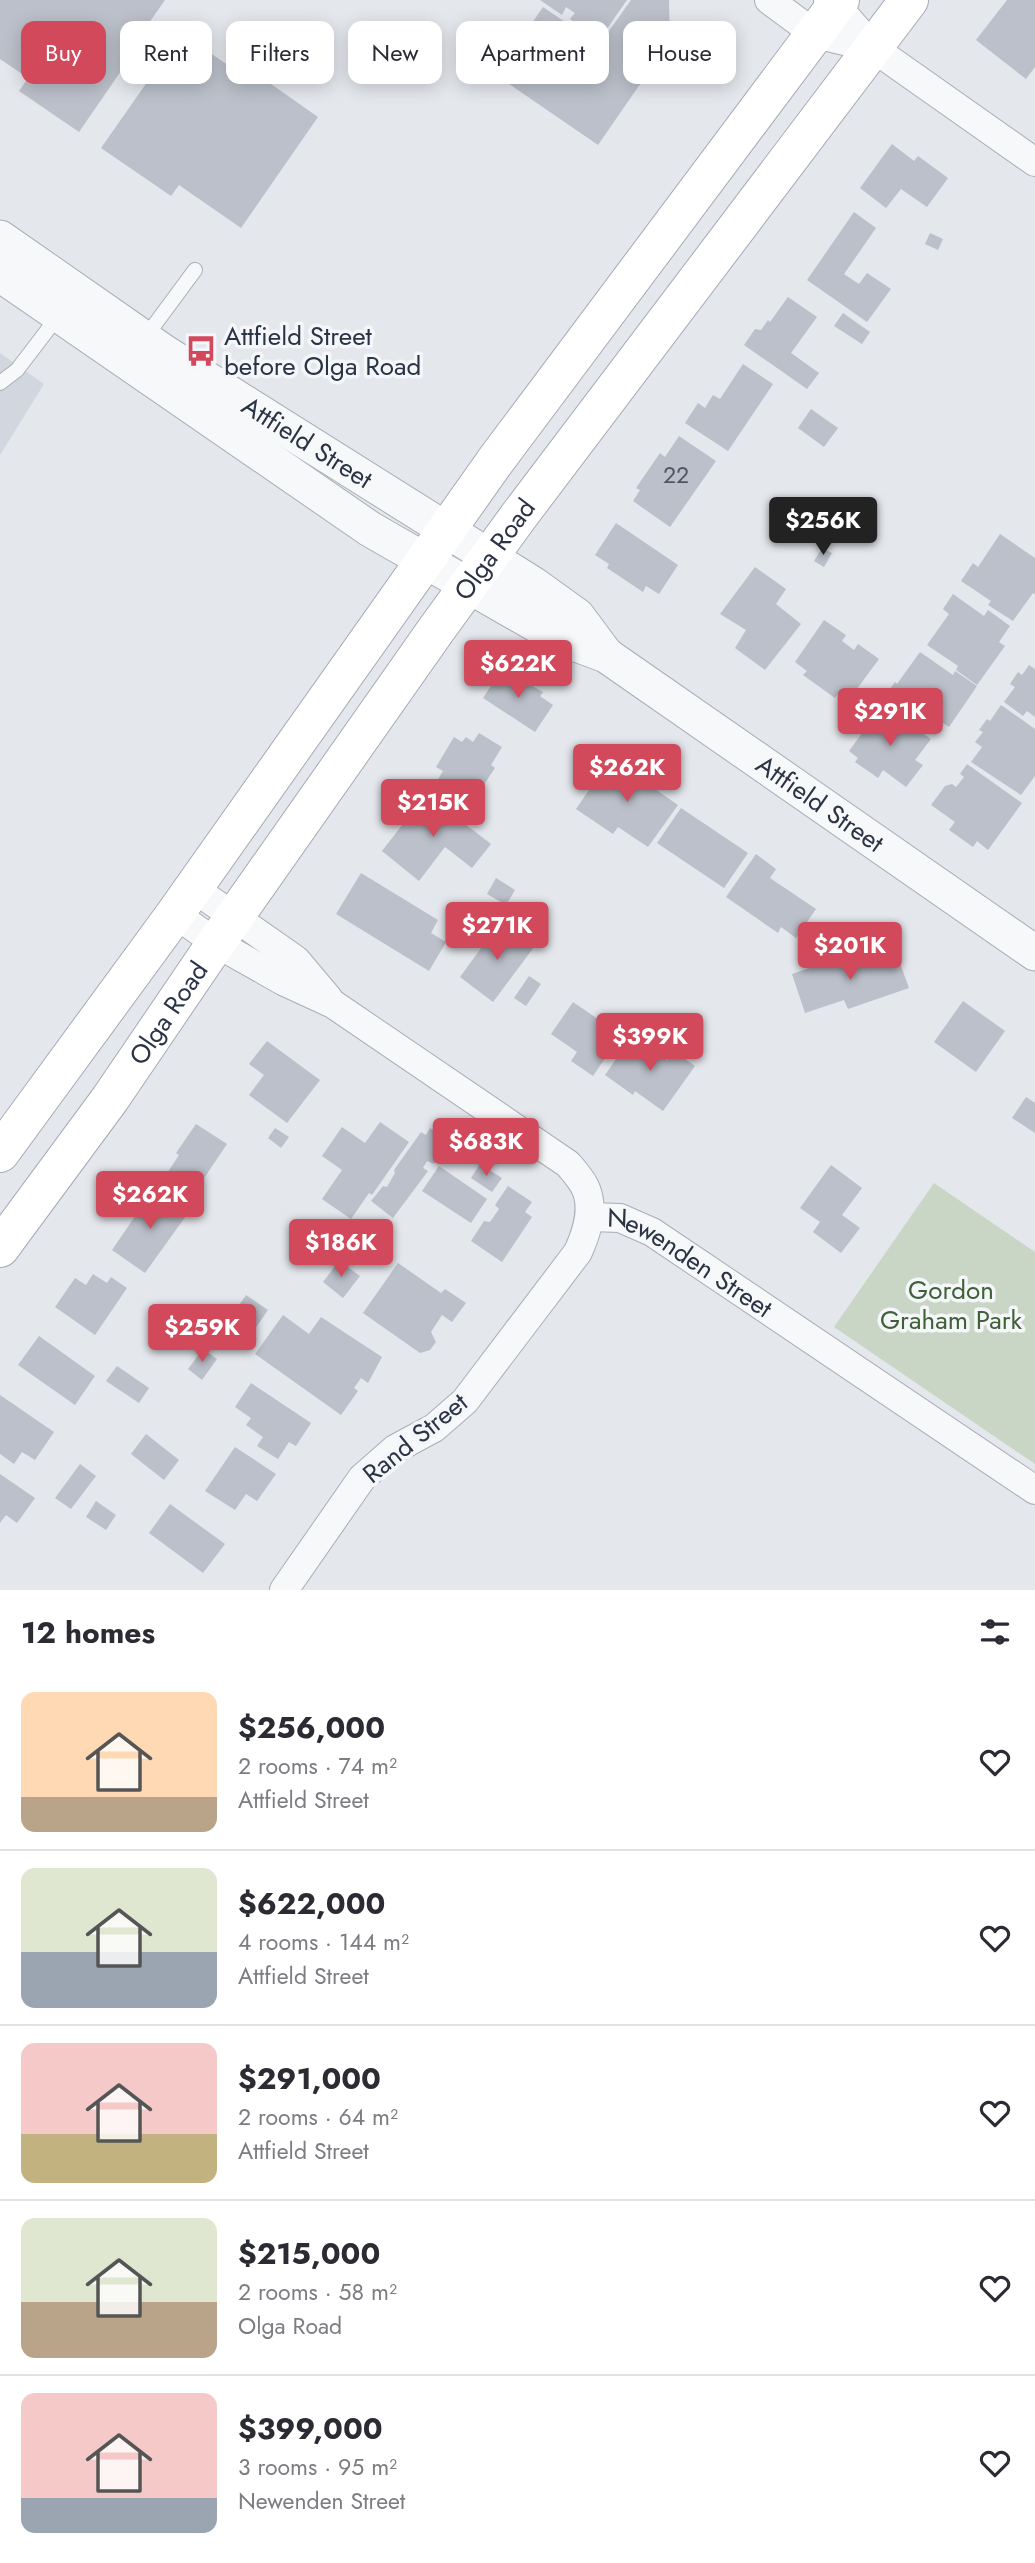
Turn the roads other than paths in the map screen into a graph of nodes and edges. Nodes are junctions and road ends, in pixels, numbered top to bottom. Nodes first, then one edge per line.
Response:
1 (769, 0) edge
2 (909, 0) edge
3 (830, 10) edge
4 (873, 48) junction
5 (1035, 162) edge
6 (0, 239) edge
7 (195, 270) dead end
8 (0, 274) edge
9 (59, 315) junction
10 (136, 351) junction
11 (0, 383) edge
12 (447, 530) junction
13 (424, 562) junction
14 (479, 571) junction
15 (184, 901) junction
16 (225, 929) junction
17 (1035, 953) edge
18 (0, 1153) edge
19 (590, 1217) junction
20 (0, 1248) edge
21 (1035, 1490) edge
22 (291, 1587) edge

1 - 3 street
2 - 4 main road, Olga Road
3 - 4 street
3 - 12 main road, Olga Road
4 - 5 street
4 - 14 main road, Olga Road
6 - 10 street, Attfield Street
7 - 10 lane
8 - 9 street, Attfield Street
9 - 10 street, Attfield Street
9 - 11 lane
10 - 12 street, Attfield Street
10 - 13 street, Attfield Street
12 - 13 main road, Olga Road
12 - 14 street, Attfield Street
13 - 14 street, Attfield Street
13 - 15 main road, Olga Road
14 - 16 main road, Olga Road
14 - 17 street, Attfield Street
15 - 16 street, Newenden Street
15 - 18 main road, Olga Road
16 - 19 street, Newenden Street
16 - 20 main road, Olga Road
19 - 21 street, Newenden Street
19 - 22 street, Rand Street

